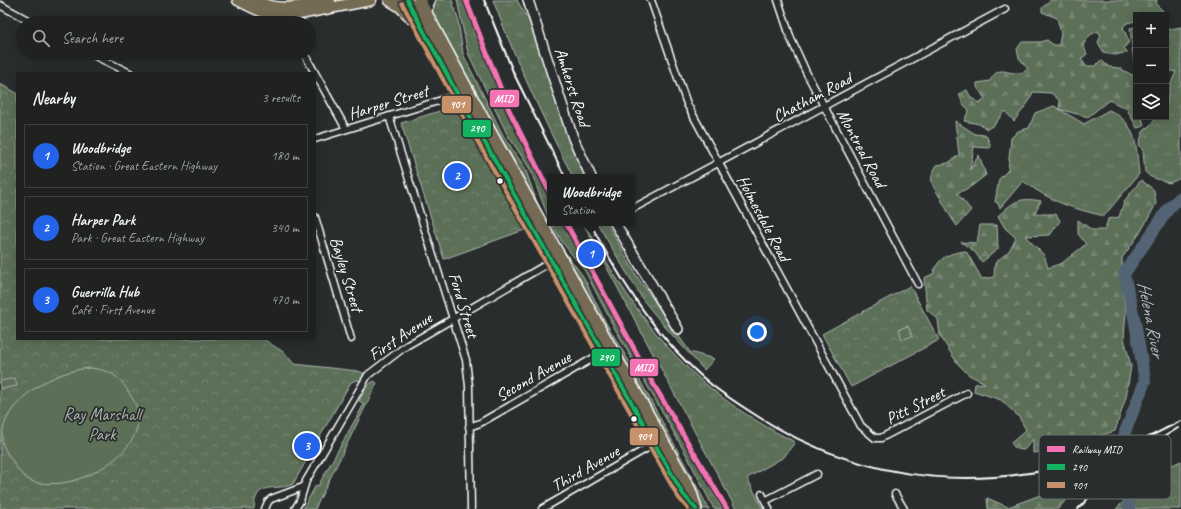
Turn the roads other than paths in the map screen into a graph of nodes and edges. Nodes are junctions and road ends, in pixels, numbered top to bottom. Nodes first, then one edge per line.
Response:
1 (238, 0) edge
2 (254, 0) edge
3 (330, 0) edge
4 (371, 0) edge
5 (390, 0) edge
6 (407, 0) edge
7 (419, 0) edge
8 (430, 0) edge
9 (651, 0) edge
10 (778, 0) edge
11 (527, 2) edge
12 (0, 5) edge
13 (1005, 9) dead end
14 (426, 13) junction
15 (20, 16) edge
16 (285, 16) edge
17 (421, 26) junction
18 (103, 60) edge
19 (308, 60) edge
20 (128, 72) edge
21 (314, 72) edge
22 (316, 75) edge
23 (464, 93) junction
24 (824, 106) junction
25 (389, 116) junction
26 (346, 129) junction
27 (316, 139) edge
28 (718, 162) junction
29 (590, 174) edge
30 (635, 207) edge
31 (316, 220) edge
32 (617, 226) edge
33 (556, 259) junction
34 (918, 284) dead end
35 (454, 318) junction
36 (678, 329) dead end
37 (352, 339) dead end
38 (607, 350) junction
39 (967, 393) dead end
40 (469, 427) junction
41 (875, 438) joint
42 (659, 441) junction
43 (817, 474) dead end
44 (303, 487) junction
45 (762, 494) dead end
46 (895, 494) dead end
47 (765, 501) junction
48 (265, 509) edge
49 (295, 509) edge
50 (471, 509) edge
51 (542, 509) edge
52 (696, 509) edge
53 (769, 509) edge
54 (904, 509) edge

1 - 16 main road
2 - 16 main road
3 - 16 main road
4 - 16 main road
5 - 17 highway
6 - 17 highway
7 - 14 highway
8 - 14 street
9 - 28 street, Holmesdale Road
10 - 24 street, Montreal Road
11 - 29 street, Amherst Road
12 - 15 street
13 - 24 street, Chatham Road
14 - 23 highway
17 - 23 highway
18 - 20 street
19 - 21 street
22 - 26 street
23 - 25 street, Harper Street
23 - 33 highway
24 - 28 street, Chatham Road
24 - 34 street, Montreal Road
25 - 26 street, Harper Street
25 - 35 street, Ford Street
26 - 27 street, Harper Street
28 - 30 street, Chatham Road
28 - 41 street, Holmesdale Road
31 - 37 street, Bayley Street
32 - 36 street
33 - 35 street, First Avenue
33 - 38 highway
35 - 40 street, Ford Street
35 - 44 street, First Avenue
38 - 40 street, Second Avenue
38 - 42 highway
39 - 41 street, Pitt Street
40 - 50 street, Ford Street
42 - 51 street, Third Avenue
42 - 52 highway
43 - 47 street
44 - 48 street
44 - 49 street, First Avenue
45 - 47 street
46 - 54 street
47 - 53 street

